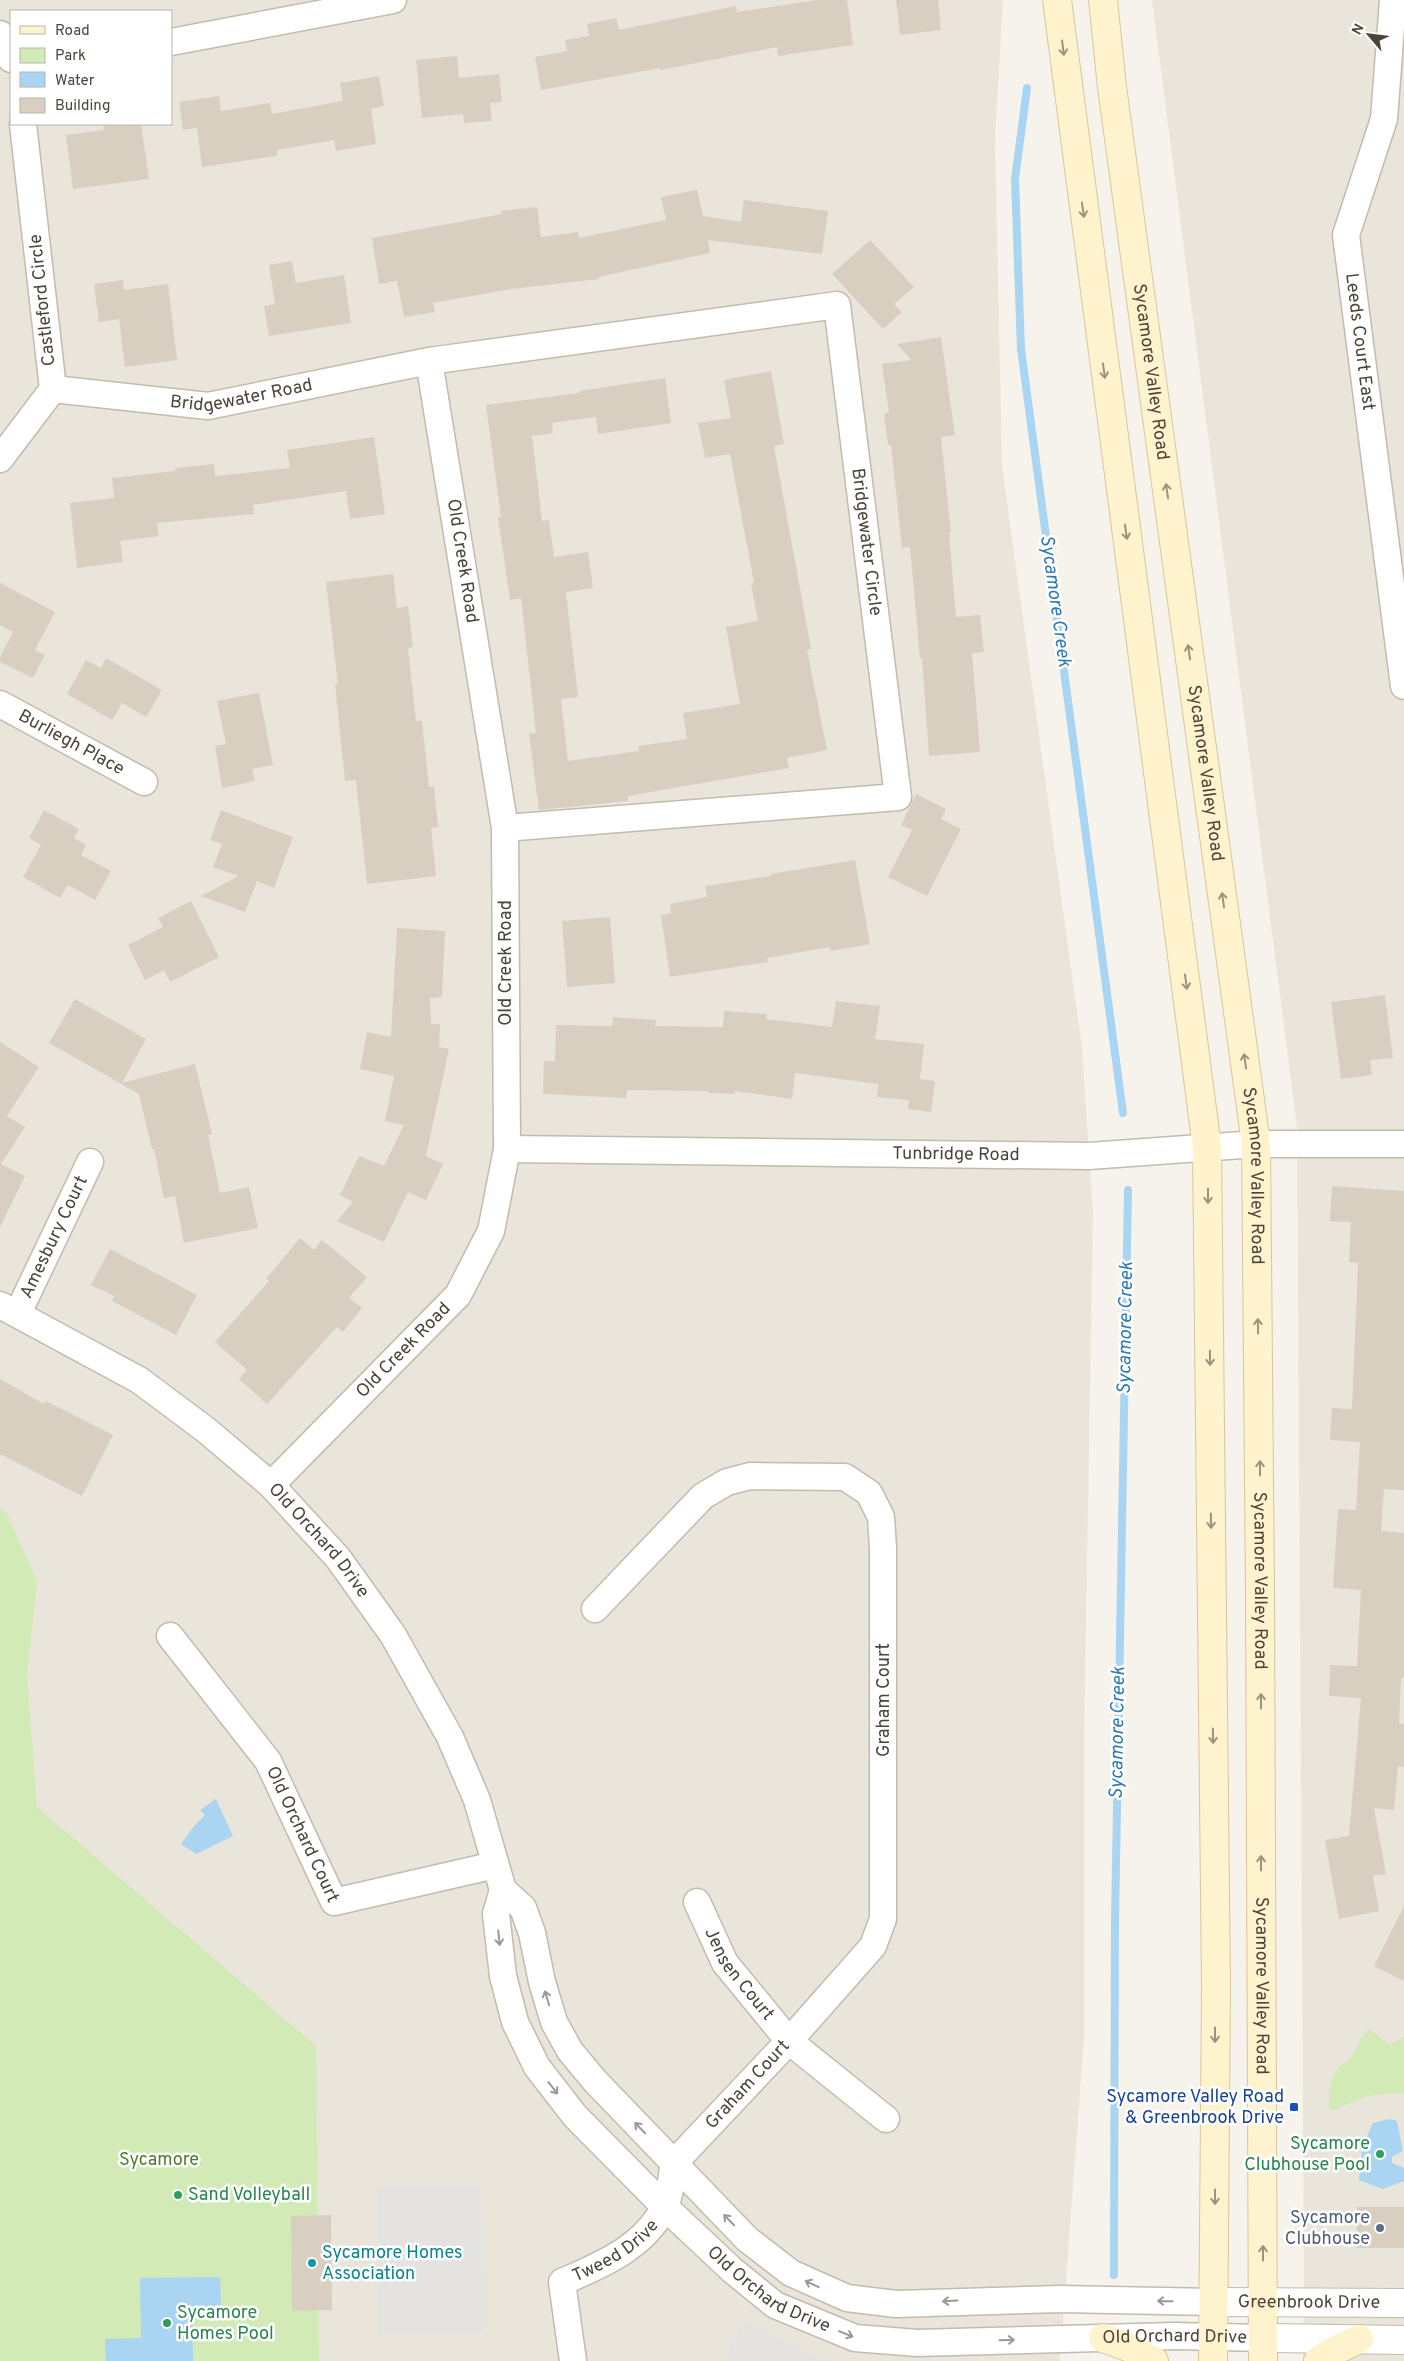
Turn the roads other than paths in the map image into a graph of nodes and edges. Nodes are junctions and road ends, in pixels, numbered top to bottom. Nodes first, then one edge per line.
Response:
1 (1056, 0) edge
2 (1103, 0) edge
3 (1393, 0) edge
4 (381, 1) edge
5 (0, 34) edge
6 (172, 42) edge
7 (10, 57) edge
8 (23, 125) edge
9 (429, 361) junction
10 (53, 389) junction
11 (0, 459) edge
12 (1404, 686) edge
13 (0, 704) edge
14 (144, 782) dead end
15 (505, 828) junction
16 (1256, 1144) junction
17 (1404, 1144) edge
18 (1207, 1147) junction
19 (507, 1149) junction
20 (90, 1162) dead end
21 (9, 1309) edge
22 (271, 1484) junction
23 (595, 1609) dead end
24 (170, 1636) dead end
25 (495, 1865) junction
26 (503, 1890) junction
27 (697, 1902) dead end
28 (789, 2041) junction
29 (886, 2119) dead end
30 (674, 2162) junction
31 (665, 2208) junction
32 (1214, 2302) junction
33 (1263, 2302) junction
34 (1404, 2303) edge
35 (1102, 2338) junction
36 (1359, 2339) junction
37 (1404, 2340) edge
38 (1213, 2349) edge
39 (1263, 2349) edge
40 (573, 2361) edge
41 (1154, 2361) edge
42 (1318, 2361) edge

1 -> 18 main road
16 -> 2 main road, Sycamore Valley Road
3 - 12 street, Leeds Court East
4 - 6 street
5 - 7 street
8 - 10 street, Castleford Circle
9 - 10 street, Bridgewater Road
9 - 15 street, Old Creek Road
9 - 15 street, Bridgewater Circle
10 - 11 street, Castleford Circle
13 - 14 street, Burliegh Place
15 - 19 street, Old Creek Road
16 - 17 street, Tunbridge Road
16 - 18 street, Tunbridge Road
33 -> 16 main road, Sycamore Valley Road
18 - 19 street, Tunbridge Road
18 -> 32 main road
19 - 22 street, Old Creek Road
20 - 21 street, Amesbury Court
21 - 22 street, Old Orchard Drive
22 - 25 street, Old Orchard Drive
23 - 28 street, Graham Court
24 - 25 street, Old Orchard Court
25 - 26 street, Old Orchard Drive
30 -> 26 street, Old Orchard Drive
26 -> 31 street, Old Orchard Drive
27 - 28 street, Jensen Court
28 - 29 street, Jensen Court
28 - 30 street, Graham Court
30 - 31 street, Tweed Drive
32 -> 30 street, Old Orchard Drive
31 -> 35 street, Old Orchard Drive
31 - 40 street, Tweed Drive
32 - 33 street, Greenbrook Drive
32 - 38 main road
33 - 34 street, Greenbrook Drive
33 - 39 main road, Sycamore Valley Road
35 - 38 street, Old Orchard Drive
35 - 41 main road
36 - 37 street, Greenbrook Drive
36 - 39 street, Greenbrook Drive
36 - 42 main road
38 - 39 street, Old Orchard Drive

